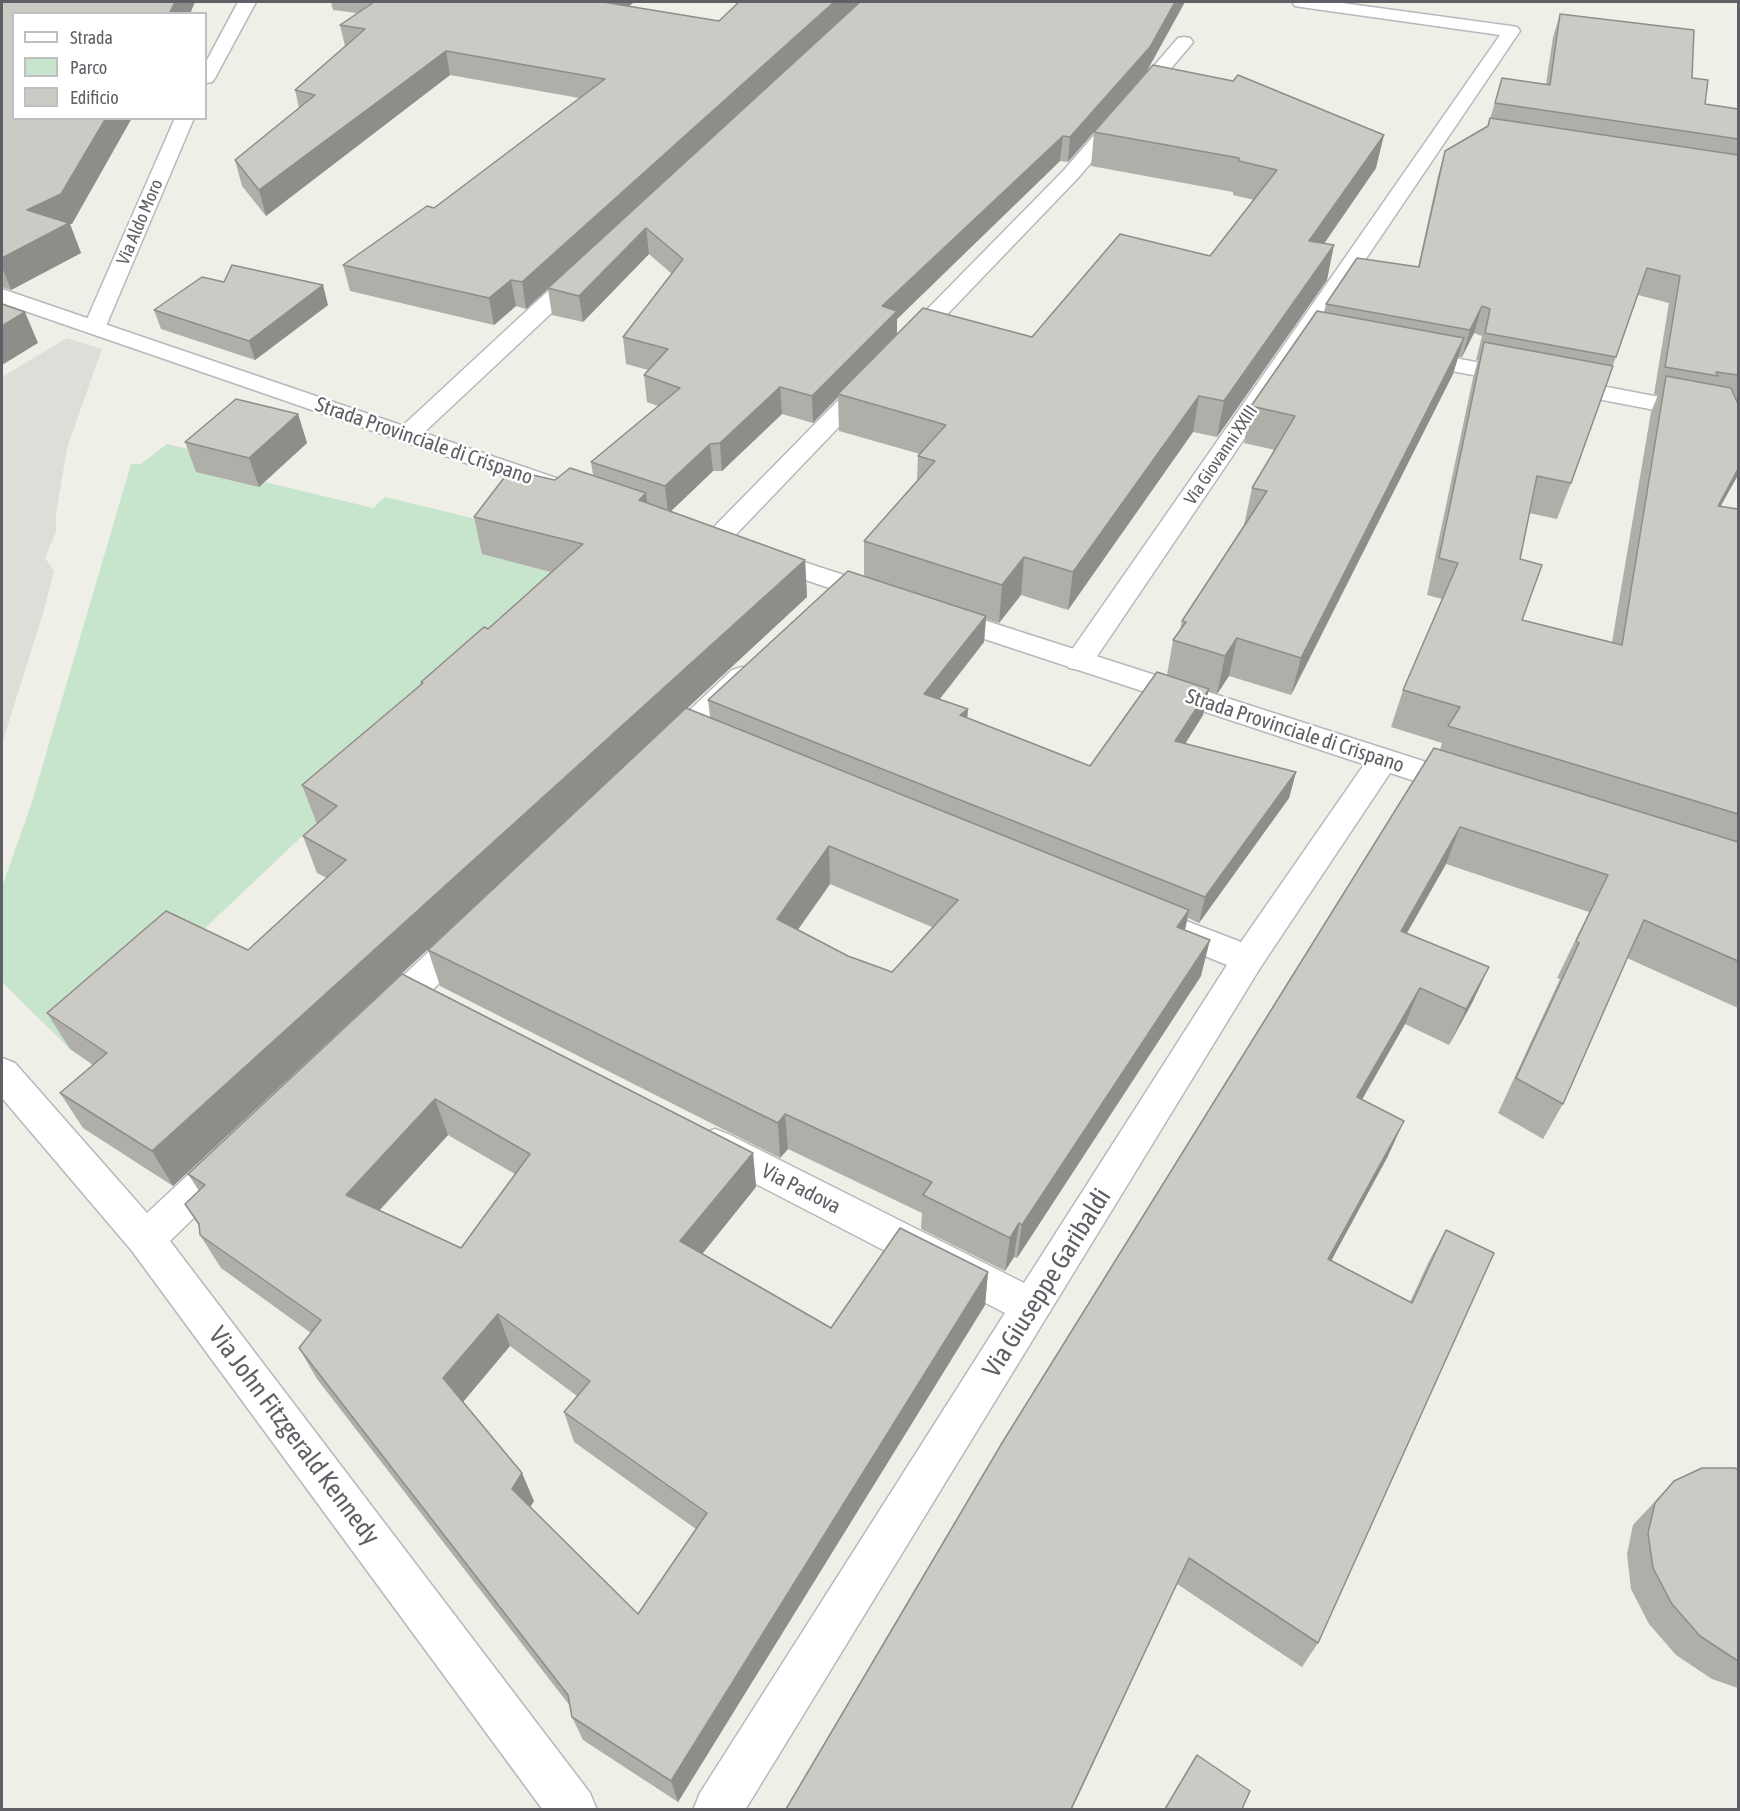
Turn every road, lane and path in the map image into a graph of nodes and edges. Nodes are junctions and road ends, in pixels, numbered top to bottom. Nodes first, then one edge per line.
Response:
1 (247, 2) edge
2 (1301, 2) edge
3 (1184, 42) dead end
4 (207, 76) edge
5 (184, 120) edge
6 (1443, 129) junction
7 (1466, 133) dead end
8 (600, 255) edge
9 (2, 296) edge
10 (95, 326) junction
11 (1394, 353) edge
12 (1738, 419) edge
13 (407, 435) junction
14 (577, 494) edge
15 (842, 583) junction
16 (816, 608) edge
17 (764, 657) edge
18 (1079, 661) junction
19 (686, 730) junction
20 (719, 744) edge
21 (1383, 760) junction
22 (652, 763) edge
23 (1483, 791) edge
24 (1138, 914) edge
25 (488, 917) edge
26 (1248, 959) junction
27 (359, 1038) edge
28 (2, 1073) edge
29 (684, 1130) edge
30 (257, 1134) edge
31 (146, 1239) junction
32 (1032, 1307) junction
33 (573, 1809) edge
34 (717, 1809) edge

1 - 4 street
2 - 6 street, Via Giovanni XXIII
3 - 15 street, Strada Provinciale di Crispano
5 - 10 street, Via Aldo Moro
6 - 7 street
6 - 18 street, Via Giovanni XXIII
8 - 13 street
9 - 10 street, Strada Provinciale di Crispano
10 - 13 street, Strada Provinciale di Crispano
11 - 12 street
13 - 14 street, Strada Provinciale di Crispano
15 - 16 street
15 - 18 street, Strada Provinciale di Crispano
17 - 19 street
18 - 21 street, Strada Provinciale di Crispano
19 - 20 street
19 - 22 street
21 - 23 street, Strada Provinciale di Crispano
21 - 26 street, Via Giuseppe Garibaldi
24 - 26 street
25 - 27 street
26 - 32 street, Via Giuseppe Garibaldi
28 - 31 street, Via John Fitzgerald Kennedy
29 - 32 street, Via Padova
30 - 31 street
31 - 33 street, Via John Fitzgerald Kennedy
32 - 34 street, Via Giuseppe Garibaldi

